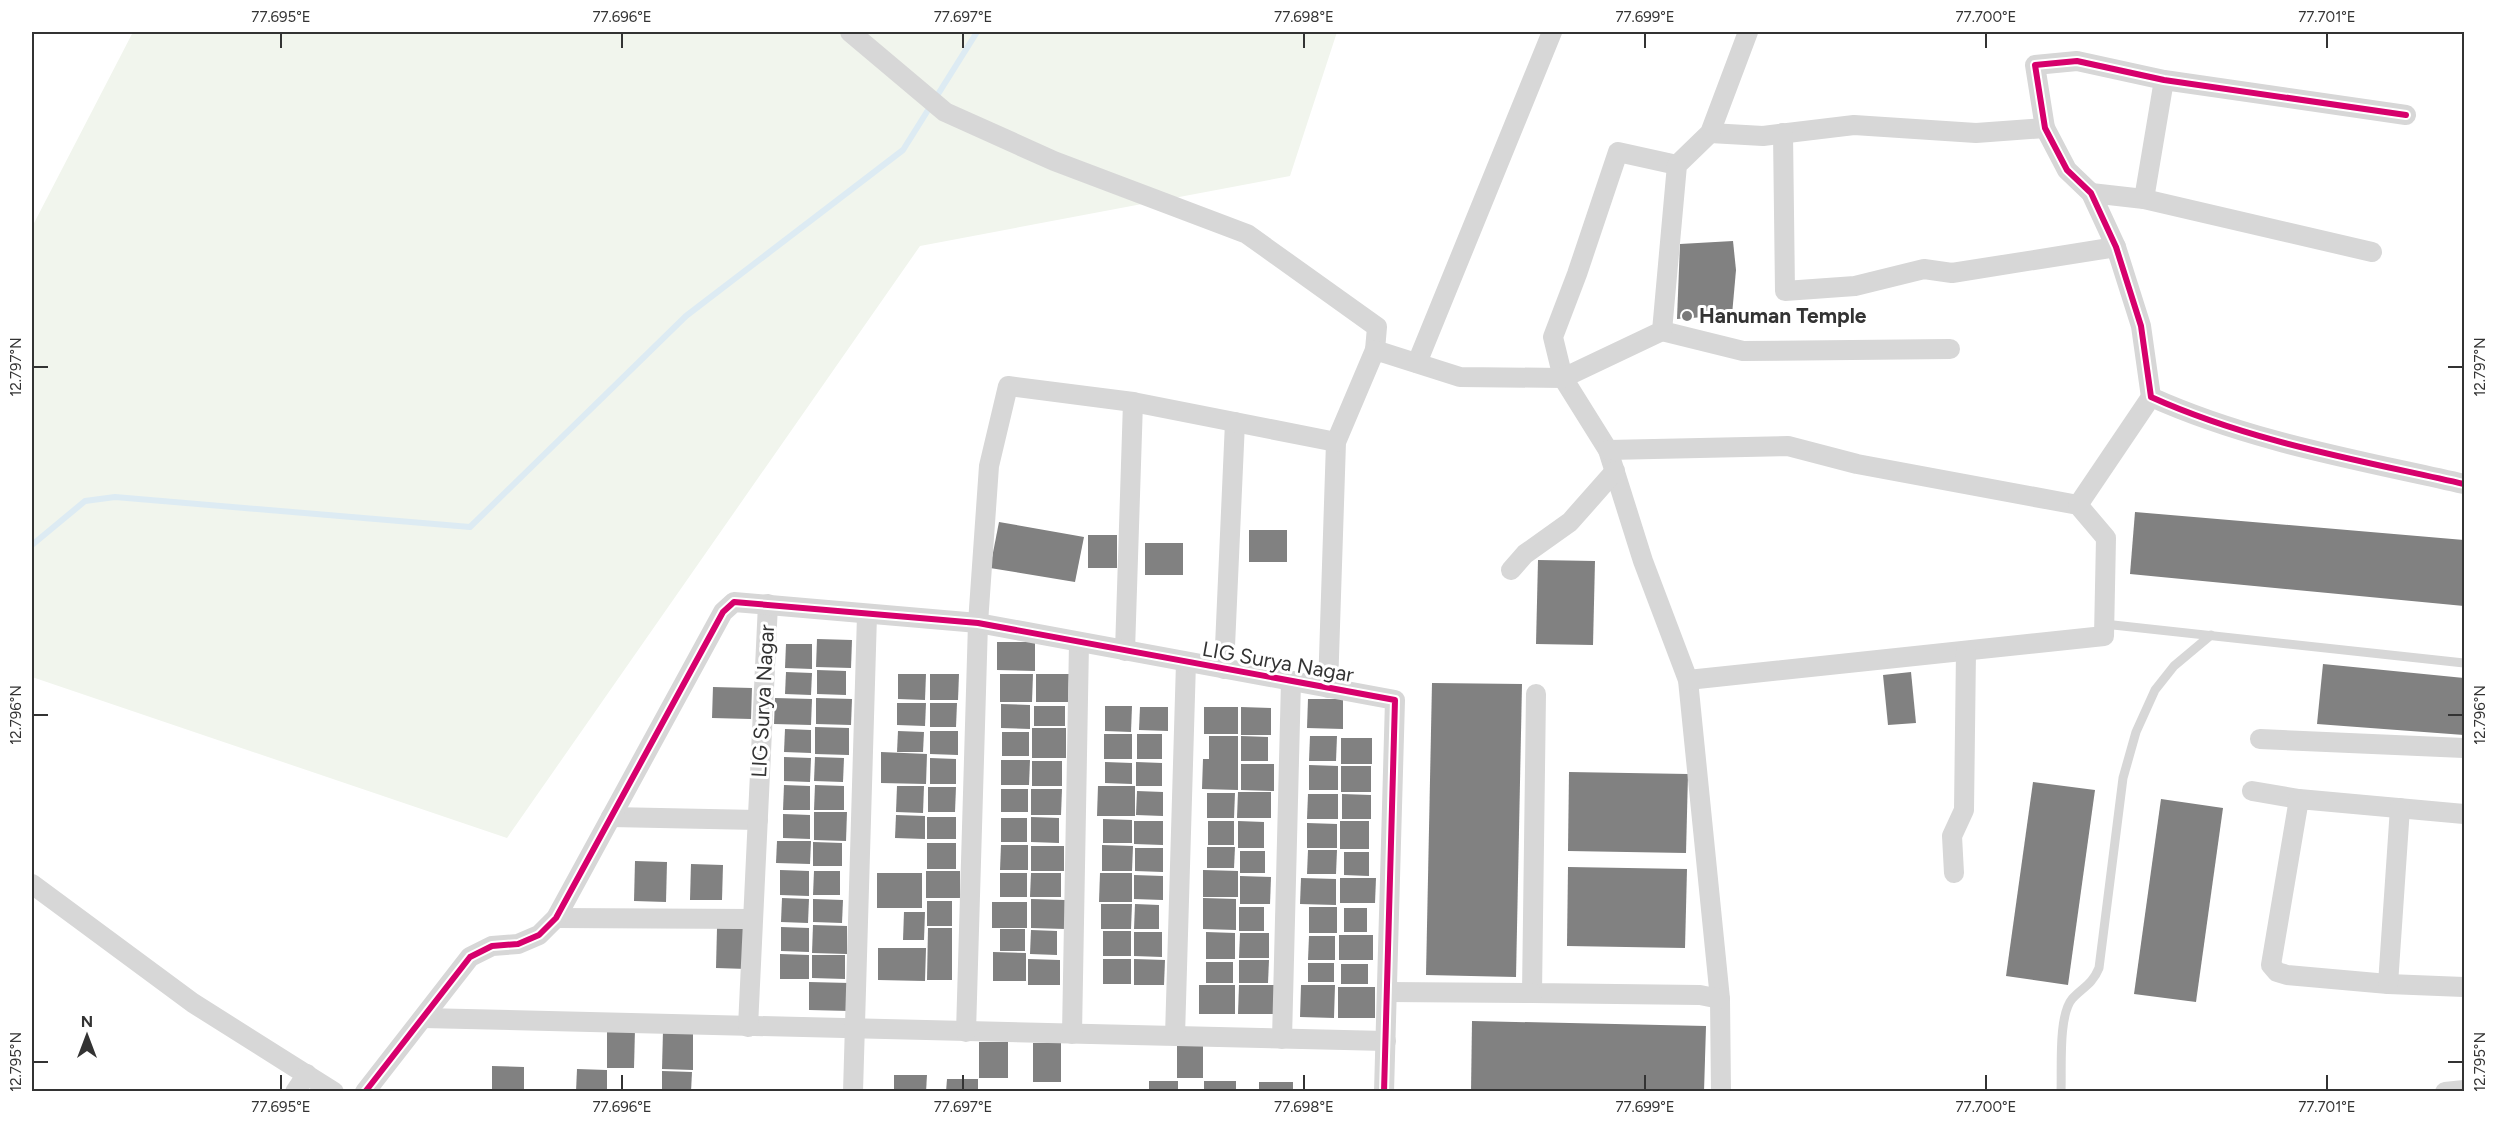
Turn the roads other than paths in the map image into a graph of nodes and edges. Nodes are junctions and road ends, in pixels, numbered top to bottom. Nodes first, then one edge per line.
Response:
1 (850, 32) edge
2 (1552, 32) edge
3 (1748, 32) edge
4 (2164, 80) junction
5 (2406, 115) dead end
6 (2045, 128) junction
7 (1710, 133) junction
8 (1783, 134) junction
9 (1677, 165) junction
10 (2091, 193) junction
11 (2144, 199) junction
12 (2116, 247) junction
13 (2372, 252) dead end
14 (1662, 330) junction
15 (1950, 349) dead end
16 (1375, 350) junction
17 (1417, 363) junction
18 (1563, 378) junction
19 (2151, 397) junction
20 (1133, 402) junction
21 (1235, 422) junction
22 (1336, 442) junction
23 (1608, 450) junction
24 (1615, 471) junction
25 (2464, 484) edge
26 (2078, 505) junction
27 (1510, 570) dead end
28 (768, 604) junction
29 (867, 615) junction
30 (978, 623) junction
31 (2104, 624) junction
32 (2211, 635) junction
33 (1079, 643) junction
34 (1125, 651) junction
35 (1966, 651) junction
36 (1186, 662) junction
37 (2464, 663) edge
38 (1224, 669) junction
39 (1291, 681) junction
40 (1688, 681) junction
41 (1328, 688) junction
42 (1536, 694) dead end
43 (2260, 739) dead end
44 (2464, 748) edge
45 (2252, 791) dead end
46 (2299, 799) junction
47 (2400, 808) junction
48 (2464, 814) edge
49 (611, 817) junction
50 (758, 819) junction
51 (1954, 873) dead end
52 (32, 884) edge
53 (555, 918) junction
54 (753, 919) junction
55 (2388, 984) junction
56 (2464, 987) edge
57 (1387, 992) junction
58 (1532, 993) junction
59 (1720, 999) junction
60 (423, 1018) junction
61 (748, 1027) junction
62 (855, 1029) junction
63 (966, 1032) junction
64 (1072, 1034) junction
65 (1175, 1036) junction
66 (1282, 1039) junction
67 (1386, 1041) junction
68 (307, 1074) junction
69 (2464, 1090) edge
70 (295, 1092) edge
71 (334, 1092) edge
72 (365, 1092) edge
73 (853, 1092) edge
74 (1384, 1092) edge
75 (1721, 1092) edge
76 (2061, 1092) edge
77 (2445, 1092) edge

1 - 16 street
2 - 17 street
3 - 7 street
4 - 5 street
4 - 6 street
4 - 11 street
6 - 8 street
6 - 10 street
7 - 8 street
7 - 9 street
8 - 12 street
9 - 14 street
9 - 18 street
10 - 11 street
10 - 12 street
11 - 13 street
12 - 19 street
14 - 15 street
14 - 18 street
16 - 17 street
16 - 22 street
17 - 18 street
18 - 23 street
19 - 25 street
19 - 26 street
20 - 21 street
20 - 30 street
20 - 34 street
21 - 22 street
21 - 38 street
22 - 41 street
23 - 24 street
23 - 26 street
24 - 27 street
24 - 40 street
26 - 31 street
28 - 29 street, LIG Surya Nagar
28 - 49 street
28 - 50 street, LIG Surya Nagar
29 - 30 street, LIG Surya Nagar
29 - 62 street
30 - 33 street, LIG Surya Nagar
30 - 63 street
31 - 32 lane
31 - 35 street
32 - 37 lane
32 - 76 lane
33 - 34 street, LIG Surya Nagar
33 - 64 street
34 - 36 street, LIG Surya Nagar
35 - 40 street
35 - 51 street
36 - 38 street, LIG Surya Nagar
36 - 65 street
38 - 39 street, LIG Surya Nagar
39 - 41 street, LIG Surya Nagar
39 - 66 street
40 - 59 street
41 - 57 street, LIG Surya Nagar
42 - 58 street
43 - 44 street
45 - 46 street
46 - 47 street
46 - 55 street
47 - 48 street
47 - 55 street
49 - 50 street
49 - 53 street
50 - 54 street, LIG Surya Nagar
52 - 68 street
53 - 54 street
53 - 60 street
54 - 61 street, LIG Surya Nagar
55 - 56 street
57 - 58 street
57 - 67 street, LIG Surya Nagar
58 - 59 street
59 - 75 street
60 - 61 street
60 - 72 street
61 - 62 street
62 - 63 street
62 - 73 street
63 - 64 street
64 - 65 street
65 - 66 street
66 - 67 street
67 - 74 street, LIG Surya Nagar
68 - 70 street
68 - 71 street
69 - 77 street

